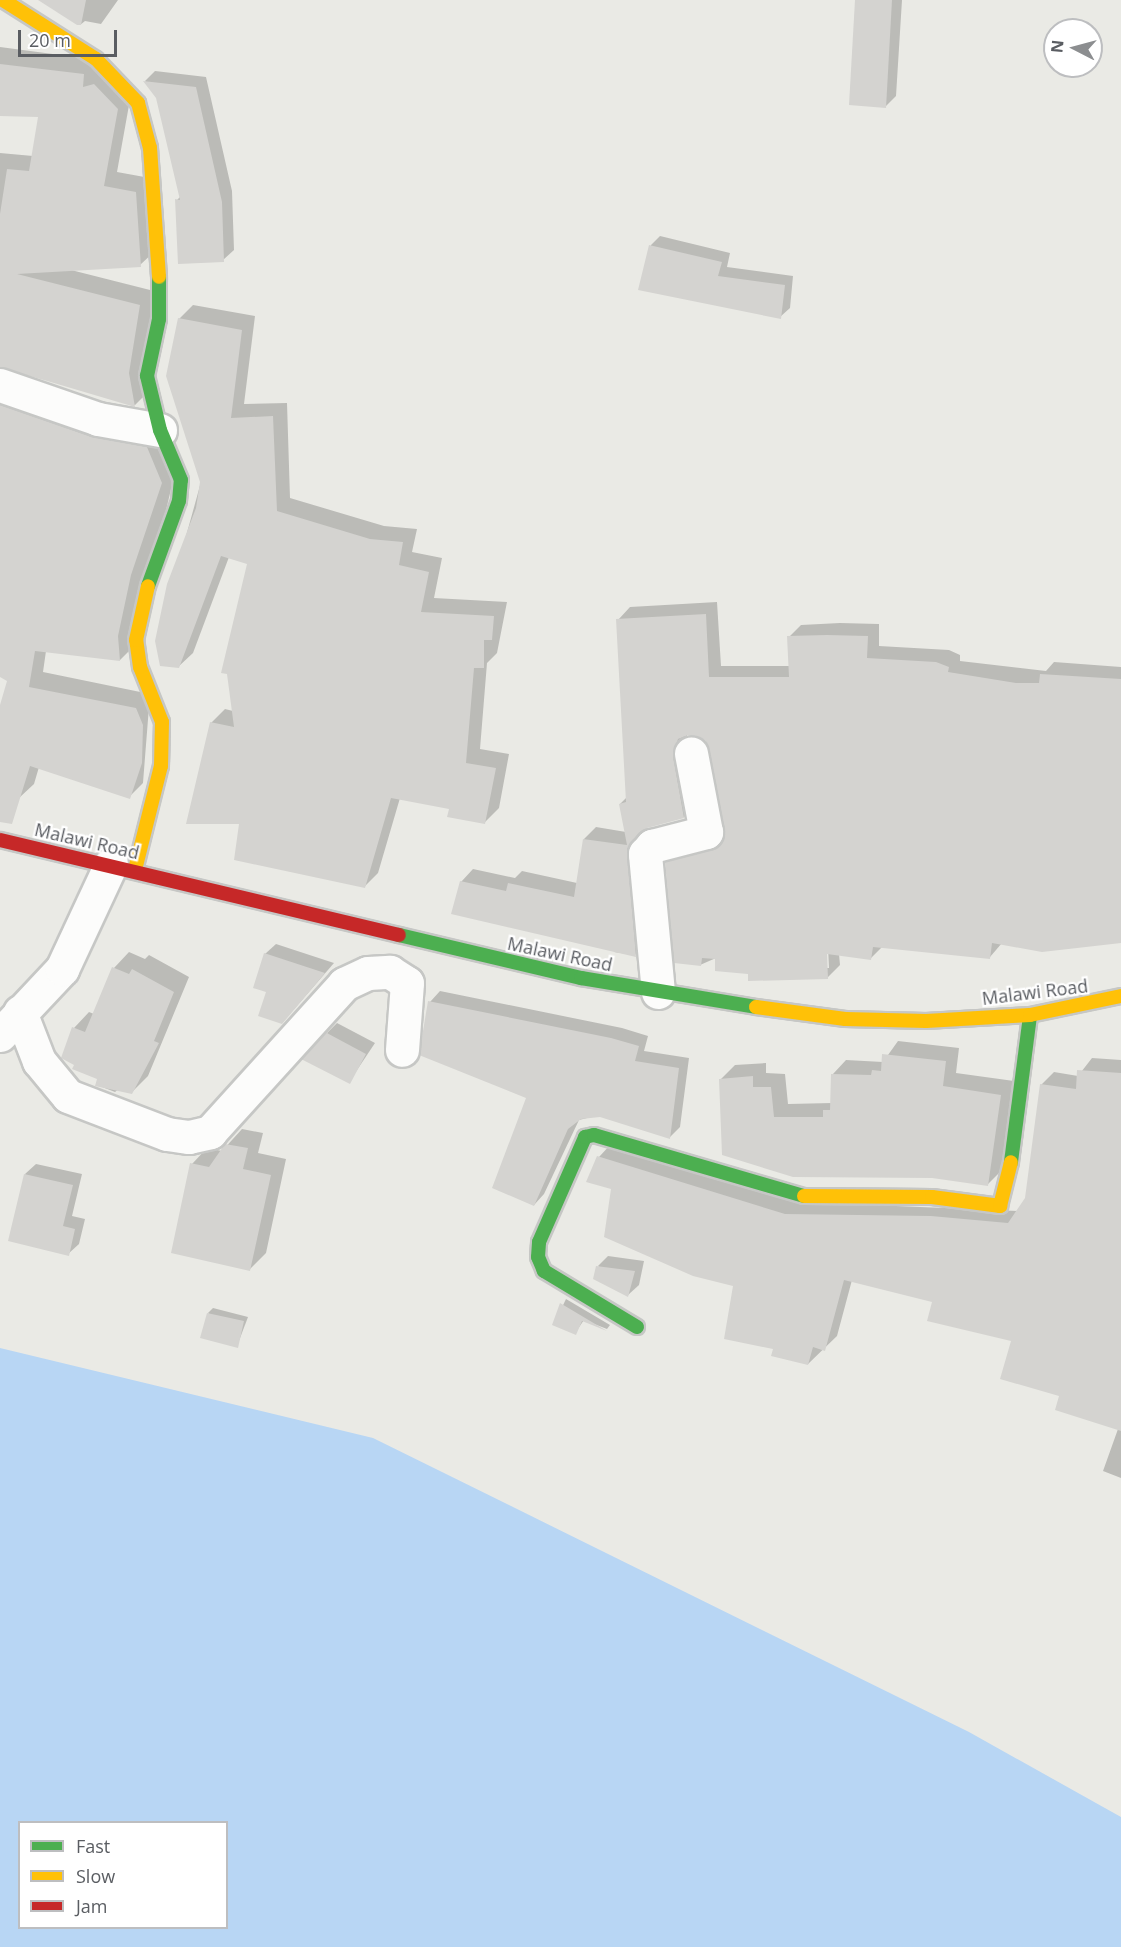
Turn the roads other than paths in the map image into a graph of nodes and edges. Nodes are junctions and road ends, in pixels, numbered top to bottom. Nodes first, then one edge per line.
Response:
1 (3, 0) edge
2 (0, 385) edge
3 (160, 430) junction
4 (691, 753) dead end
5 (0, 840) edge
6 (123, 867) junction
7 (658, 992) junction
8 (1121, 996) edge
9 (1030, 1015) junction
10 (10, 1023) edge
11 (402, 1050) dead end
12 (637, 1327) dead end

1 - 3 street
2 - 3 street
3 - 6 street
4 - 7 street
5 - 6 street, Malawi Road
6 - 7 street, Malawi Road
6 - 10 street
7 - 9 street, Malawi Road
8 - 9 street, Malawi Road
9 - 12 street
10 - 11 street

